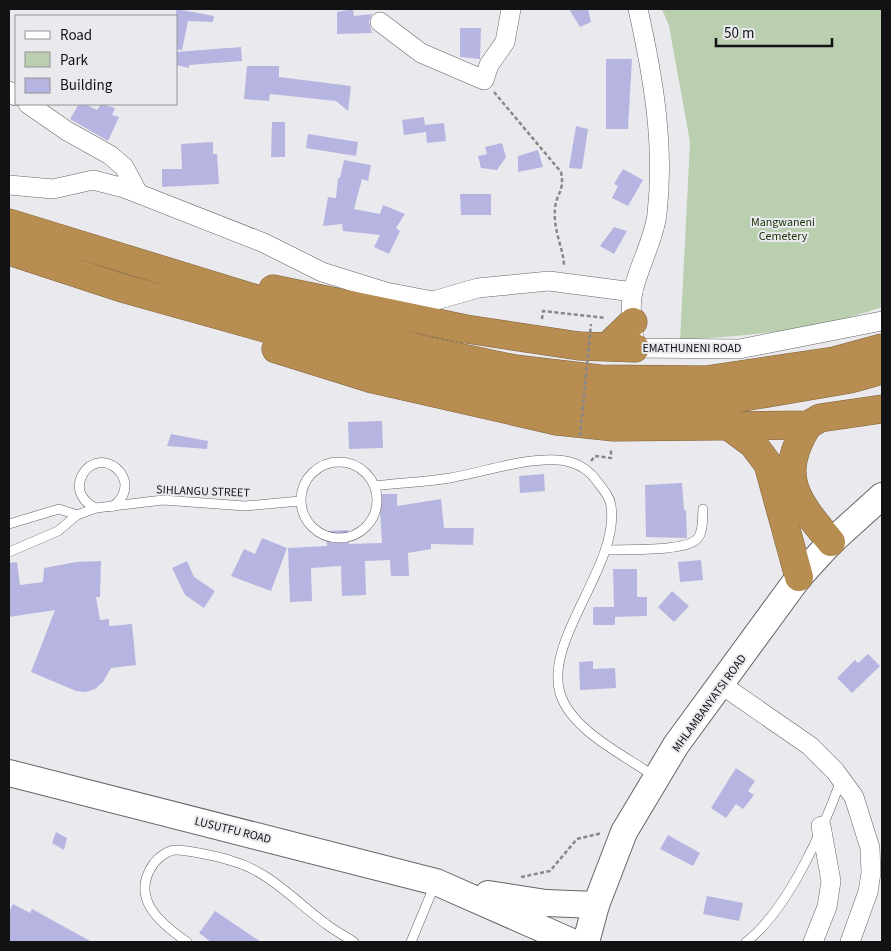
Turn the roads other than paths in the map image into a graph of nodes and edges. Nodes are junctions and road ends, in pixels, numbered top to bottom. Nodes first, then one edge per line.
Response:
1 (511, 9) edge
2 (638, 9) edge
3 (380, 22) dead end
4 (29, 105) edge
5 (9, 185) edge
6 (138, 192) junction
7 (9, 223) edge
8 (9, 251) edge
9 (115, 254) junction
10 (122, 288) junction
11 (633, 292) junction
12 (882, 321) edge
13 (634, 335) junction
14 (882, 348) edge
15 (882, 370) edge
16 (882, 409) edge
17 (808, 425) junction
18 (730, 428) junction
19 (374, 486) junction
20 (882, 496) edge
21 (300, 501) junction
22 (96, 508) junction
23 (109, 508) junction
24 (703, 509) dead end
25 (77, 515) junction
26 (9, 524) edge
27 (830, 542) junction
28 (606, 550) junction
29 (9, 552) edge
30 (799, 577) junction
31 (722, 685) junction
32 (9, 773) edge
33 (656, 778) junction
34 (842, 779) junction
35 (821, 826) junction
36 (446, 886) junction
37 (596, 905) junction
38 (186, 942) edge
39 (354, 942) edge
40 (411, 942) edge
41 (572, 942) edge
42 (586, 942) edge
43 (746, 942) edge
44 (813, 942) edge
45 (850, 942) edge

1 - 3 street
2 - 11 street
4 - 6 street
5 - 6 street
6 - 11 street
7 - 9 highway
8 - 10 highway
9 - 13 highway
9 - 14 highway
10 - 15 highway
10 - 18 highway
11 - 13 street
12 - 13 street, EMATHUNENI ROAD
16 - 17 highway
17 - 18 highway
17 - 27 highway
18 - 30 highway
19 - 21 lane
19 - 21 lane
19 - 28 lane
20 - 27 street, MHLAMBANYATSI ROAD
21 - 23 lane, SIHLANGU STREET
22 - 23 lane, SIHLANGU STREET
22 - 23 lane
22 - 25 lane, SIHLANGU STREET
24 - 28 lane
25 - 26 lane, SIHLANGU STREET
25 - 29 lane, SIHLANGU STREET
27 - 30 street, MHLAMBANYATSI ROAD
28 - 33 lane
30 - 31 street, MHLAMBANYATSI ROAD
31 - 33 street, MHLAMBANYATSI ROAD
31 - 34 street
32 - 36 street, LUSUTFU ROAD
33 - 37 street, MHLAMBANYATSI ROAD
34 - 35 lane
34 - 45 street
35 - 43 lane
35 - 44 street
36 - 37 street, LUSUTFU ROAD
36 - 40 lane
36 - 41 street, LUSUTFU ROAD
37 - 42 street, MHLAMBANYATSI ROAD
38 - 39 lane

